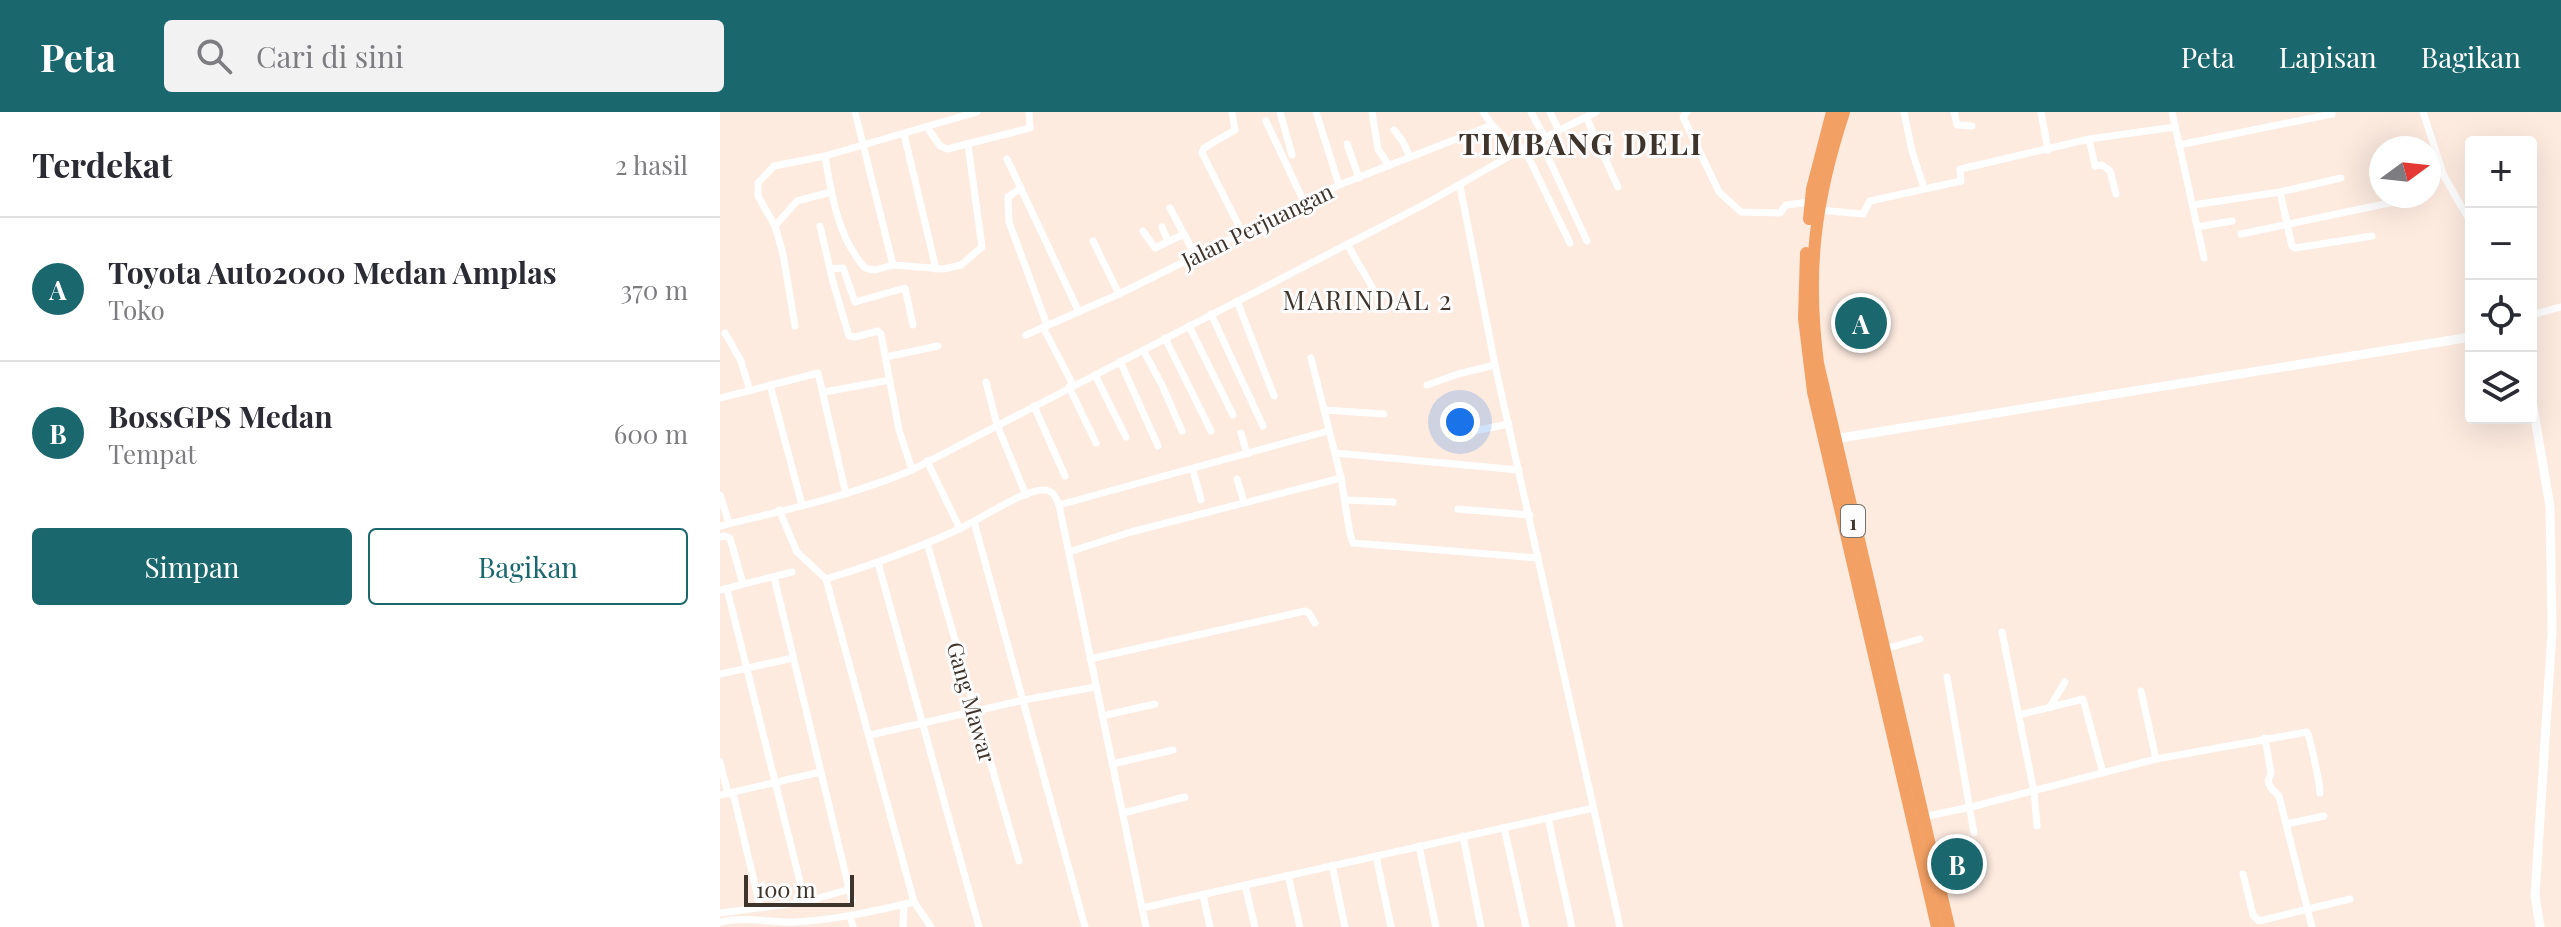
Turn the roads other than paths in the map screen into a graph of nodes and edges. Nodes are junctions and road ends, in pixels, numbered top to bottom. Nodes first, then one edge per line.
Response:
1 (855, 112) edge
2 (977, 112) edge
3 (1029, 112) edge
4 (1232, 112) edge
5 (1280, 112) edge
6 (1316, 112) edge
7 (1372, 112) edge
8 (1483, 112) edge
9 (1531, 112) edge
10 (1550, 112) edge
11 (1596, 112) edge
12 (1687, 112) edge
13 (1832, 112) edge
14 (1844, 112) edge
15 (1904, 112) edge
16 (1954, 112) edge
17 (2041, 112) edge
18 (2172, 112) edge
19 (2423, 112) edge
20 (2332, 114) dead end
21 (1586, 117) junction
22 (1266, 121) dead end
23 (1492, 125) junction
24 (1972, 126) dead end
25 (927, 127) junction
26 (2175, 127) junction
27 (1394, 130) dead end
28 (1559, 131) junction
29 (1286, 132) junction
30 (904, 134) junction
31 (1273, 138) junction
32 (1542, 139) junction
33 (2089, 139) junction
34 (1347, 144) dead end
35 (968, 145) junction
36 (2179, 145) junction
37 (863, 146) junction
38 (1521, 150) junction
39 (2048, 150) junction
40 (1292, 155) dead end
41 (825, 156) junction
42 (1410, 157) junction
43 (1007, 159) dead end
44 (1389, 166) junction
45 (1359, 178) junction
46 (2341, 178) dead end
47 (1339, 185) junction
48 (1460, 186) junction
49 (1618, 187) dead end
50 (1021, 188) junction
51 (1924, 188) junction
52 (831, 192) junction
53 (2280, 192) junction
54 (2116, 194) dead end
55 (1304, 202) junction
56 (2193, 205) junction
57 (1814, 206) junction
58 (2369, 207) edge
59 (1170, 208) dead end
60 (2465, 213) edge
61 (2232, 221) dead end
62 (2287, 224) junction
63 (775, 226) junction
64 (820, 226) dead end
65 (1162, 227) dead end
66 (2197, 227) junction
67 (1143, 231) dead end
68 (1242, 232) junction
69 (1184, 234) junction
70 (2241, 234) dead end
71 (2372, 236) dead end
72 (1093, 241) dead end
73 (1168, 241) junction
74 (1587, 241) dead end
75 (1570, 243) dead end
76 (1347, 244) junction
77 (1195, 255) junction
78 (2204, 258) dead end
79 (893, 265) junction
80 (830, 269) junction
81 (936, 269) junction
82 (1119, 294) junction
83 (1387, 294) dead end
84 (1237, 301) junction
85 (2561, 307) edge
86 (1079, 312) junction
87 (2537, 313) edge
88 (1211, 314) junction
89 (913, 325) dead end
90 (795, 326) dead end
91 (1045, 326) junction
92 (1189, 326) junction
93 (725, 333) dead end
94 (1026, 335) dead end
95 (1165, 338) junction
96 (2465, 338) edge
97 (938, 346) dead end
98 (1143, 350) junction
99 (886, 357) junction
100 (1311, 358) dead end
101 (1120, 361) junction
102 (1495, 365) junction
103 (1095, 375) junction
104 (890, 380) junction
105 (986, 382) dead end
106 (770, 385) junction
107 (1427, 385) dead end
108 (1071, 386) junction
109 (750, 391) junction
110 (824, 392) junction
111 (1274, 396) dead end
112 (720, 398) edge
113 (1034, 406) junction
114 (1324, 410) junction
115 (1384, 414) dead end
116 (1233, 415) dead end
117 (1509, 424) junction
118 (2536, 424) edge
119 (997, 425) junction
120 (1263, 426) dead end
121 (1182, 431) dead end
122 (1211, 431) dead end
123 (1328, 431) junction
124 (1241, 433) dead end
125 (1464, 433) dead end
126 (1126, 437) dead end
127 (1834, 439) junction
128 (1096, 443) dead end
129 (1158, 446) dead end
130 (1335, 453) junction
131 (1247, 454) junction
132 (927, 461) junction
133 (912, 470) junction
134 (1193, 470) junction
135 (1519, 470) junction
136 (1065, 476) dead end
137 (1341, 478) junction
138 (1237, 479) dead end
139 (846, 494) junction
140 (720, 495) edge
141 (1026, 495) junction
142 (1201, 500) dead end
143 (1346, 500) junction
144 (1244, 502) junction
145 (1393, 502) dead end
146 (802, 505) junction
147 (1059, 505) junction
148 (1458, 509) dead end
149 (779, 510) junction
150 (1530, 515) junction
151 (974, 522) junction
152 (729, 523) junction
153 (720, 526) edge
154 (960, 529) junction
155 (720, 537) edge
156 (927, 543) junction
157 (1069, 552) junction
158 (1538, 558) junction
159 (878, 563) junction
160 (792, 572) dead end
161 (774, 577) junction
162 (826, 579) junction
163 (743, 584) junction
164 (723, 589) edge
165 (1315, 623) dead end
166 (2557, 631) edge
167 (2002, 632) dead end
168 (1920, 639) dead end
169 (1883, 649) junction
170 (793, 658) junction
171 (1090, 659) junction
172 (746, 667) junction
173 (720, 674) edge
174 (1947, 677) dead end
175 (2065, 682) dead end
176 (1095, 687) junction
177 (2141, 691) dead end
178 (1024, 700) junction
179 (1155, 704) dead end
180 (2050, 707) junction
181 (975, 711) junction
182 (2019, 715) junction
183 (1102, 716) junction
184 (922, 723) junction
185 (870, 735) junction
186 (2265, 738) junction
187 (1173, 750) dead end
188 (2156, 759) junction
189 (720, 762) edge
190 (1112, 764) junction
191 (821, 772) junction
192 (2103, 773) junction
193 (777, 783) junction
194 (2034, 792) junction
195 (2320, 793) dead end
196 (727, 794) edge
197 (1185, 797) dead end
198 (1971, 807) junction
199 (1593, 808) junction
200 (1123, 813) junction
201 (2324, 816) dead end
202 (1923, 817) junction
203 (1548, 818) junction
204 (2287, 824) junction
205 (2037, 826) dead end
206 (1504, 827) junction
207 (1974, 833) dead end
208 (1463, 836) junction
209 (1419, 846) junction
210 (1376, 856) junction
211 (1019, 861) dead end
212 (1332, 865) junction
213 (2243, 874) dead end
214 (1288, 875) junction
215 (1245, 885) junction
216 (850, 889) junction
217 (1203, 895) junction
218 (2350, 899) dead end
219 (852, 901) dead end
220 (805, 902) junction
221 (914, 902) junction
222 (904, 904) junction
223 (760, 906) junction
224 (1142, 908) junction
225 (2308, 910) junction
226 (720, 913) edge
227 (850, 915) junction
228 (720, 922) edge
229 (761, 923) edge
230 (790, 924) edge
231 (823, 924) edge
232 (853, 927) edge
233 (903, 927) edge
234 (931, 927) edge
235 (979, 927) edge
236 (1085, 927) edge
237 (1146, 927) edge
238 (1210, 927) edge
239 (1255, 927) edge
240 (1300, 927) edge
241 (1345, 927) edge
242 (1391, 927) edge
243 (1436, 927) edge
244 (1481, 927) edge
245 (1526, 927) edge
246 (1572, 927) edge
247 (1620, 927) edge
248 (1937, 927) edge
249 (1949, 927) edge
250 (2312, 927) edge
251 (2540, 927) edge

1 - 37 street
2 - 25 street
3 - 35 street
4 - 68 street
5 - 29 street
6 - 47 street
7 - 44 street
8 - 23 street
9 - 32 street
10 - 28 street
11 - 21 street
12 - 57 street
13 - 57 highway, 1
14 - 57 highway, 1
15 - 51 street
16 - 24 street
17 - 39 street
18 - 26 street
19 - 60 street
20 - 36 street
21 - 28 street
21 - 49 street
22 - 31 street
23 - 38 street
23 - 42 street, Jalan Perjuangan
25 - 30 street
25 - 35 street
26 - 33 street
26 - 36 street
27 - 42 street
28 - 32 street
29 - 31 street
29 - 40 street
30 - 37 street
30 - 81 street
31 - 55 street
32 - 38 street
32 - 74 street
33 - 39 street
33 - 54 street
34 - 45 street
35 - 81 street
36 - 56 street
37 - 41 street
37 - 79 street
38 - 48 street
38 - 75 street
39 - 51 street
41 - 52 street
41 - 63 street
42 - 44 street, Jalan Perjuangan
43 - 50 street
44 - 45 street, Jalan Perjuangan
45 - 47 street, Jalan Perjuangan
46 - 53 street
47 - 55 street, Jalan Perjuangan
48 - 76 street
48 - 102 street
50 - 86 street
50 - 91 street
51 - 57 street
52 - 63 street
52 - 79 street
53 - 56 street
53 - 62 street
55 - 68 street, Jalan Perjuangan
56 - 66 street
57 - 127 highway, 1
57 - 248 highway, 1
58 - 62 street
59 - 69 street
61 - 66 street
62 - 70 street
62 - 71 street
63 - 90 street
64 - 80 street
65 - 73 street
66 - 78 street
67 - 73 street
68 - 77 street, Jalan Perjuangan
69 - 73 street
69 - 77 street
72 - 82 street
76 - 83 street
76 - 84 street
77 - 82 street, Jalan Perjuangan
79 - 81 street
80 - 89 street
80 - 99 street
82 - 86 street, Jalan Perjuangan
84 - 88 street
84 - 111 street
85 - 87 street
86 - 91 street, Jalan Perjuangan
88 - 92 street
88 - 120 street
91 - 94 street, Jalan Perjuangan
91 - 108 street
92 - 95 street
92 - 116 street
93 - 109 street
95 - 98 street
95 - 122 street
96 - 127 street
97 - 99 street
98 - 101 street
98 - 121 street
99 - 104 street
100 - 114 street
101 - 103 street
101 - 129 street
102 - 107 street
102 - 117 street
103 - 108 street
103 - 126 street
104 - 110 street
104 - 133 street
105 - 119 street
106 - 109 street
106 - 110 street
106 - 146 street
108 - 113 street
108 - 128 street
109 - 112 street
110 - 139 street
113 - 119 street
113 - 136 street
114 - 115 street
114 - 123 street
117 - 125 street
117 - 135 street
118 - 166 street
119 - 132 street
119 - 141 street
123 - 130 street
123 - 131 street
124 - 131 street
127 - 169 highway, 1
130 - 135 street
130 - 137 street
131 - 134 street
132 - 133 street
132 - 154 street
133 - 139 street
134 - 142 street
134 - 147 street
135 - 150 street
137 - 143 street
137 - 144 street
138 - 144 street
139 - 146 street
140 - 152 street
141 - 147 street
141 - 151 street
143 - 145 street
143 - 158 street
144 - 157 street
146 - 149 street
147 - 157 street
148 - 150 street
149 - 152 street
149 - 162 street
150 - 158 street
151 - 154 street
151 - 178 street
152 - 153 street
154 - 156 street
155 - 163 street
156 - 159 street
156 - 181 street, Gang Mawar
157 - 171 street
158 - 199 street
159 - 162 street
159 - 184 street
160 - 161 street
161 - 163 street
161 - 170 street
162 - 185 street
163 - 164 street
164 - 172 street
165 - 171 street
166 - 251 street
167 - 182 street
168 - 169 street
169 - 202 highway, 1
170 - 172 street
170 - 191 street
171 - 176 street
172 - 173 street
172 - 193 street
174 - 198 street
175 - 180 street
176 - 178 street
176 - 183 street
177 - 188 street
178 - 181 street
178 - 236 street
179 - 183 street
180 - 182 street
180 - 192 street
181 - 184 street
181 - 211 street, Gang Mawar
182 - 194 street
183 - 190 street
184 - 185 street
184 - 235 street
185 - 221 street
186 - 188 street
186 - 195 street
186 - 204 street
187 - 190 street
188 - 192 street
189 - 196 street
190 - 200 street
191 - 193 street
191 - 216 street
192 - 194 street
193 - 196 street
193 - 220 street
194 - 198 street
194 - 205 street
196 - 223 street
197 - 200 street
198 - 202 street
198 - 207 street
199 - 203 street
199 - 247 street
200 - 224 street
201 - 204 street
202 - 249 highway, 1
203 - 206 street
203 - 246 street
204 - 225 street
206 - 208 street
206 - 245 street
208 - 209 street
208 - 244 street
209 - 210 street
209 - 243 street
210 - 212 street
210 - 242 street
212 - 214 street
212 - 241 street
213 - 225 street
214 - 215 street
214 - 240 street
215 - 217 street
215 - 239 street
216 - 219 street
216 - 220 street
217 - 224 street
217 - 238 street
218 - 225 street
220 - 223 street
221 - 222 street
221 - 234 street
222 - 227 street
222 - 233 street
223 - 226 street
224 - 237 street
225 - 250 street
227 - 231 street
227 - 232 street
228 - 229 street
229 - 230 street
230 - 231 street

